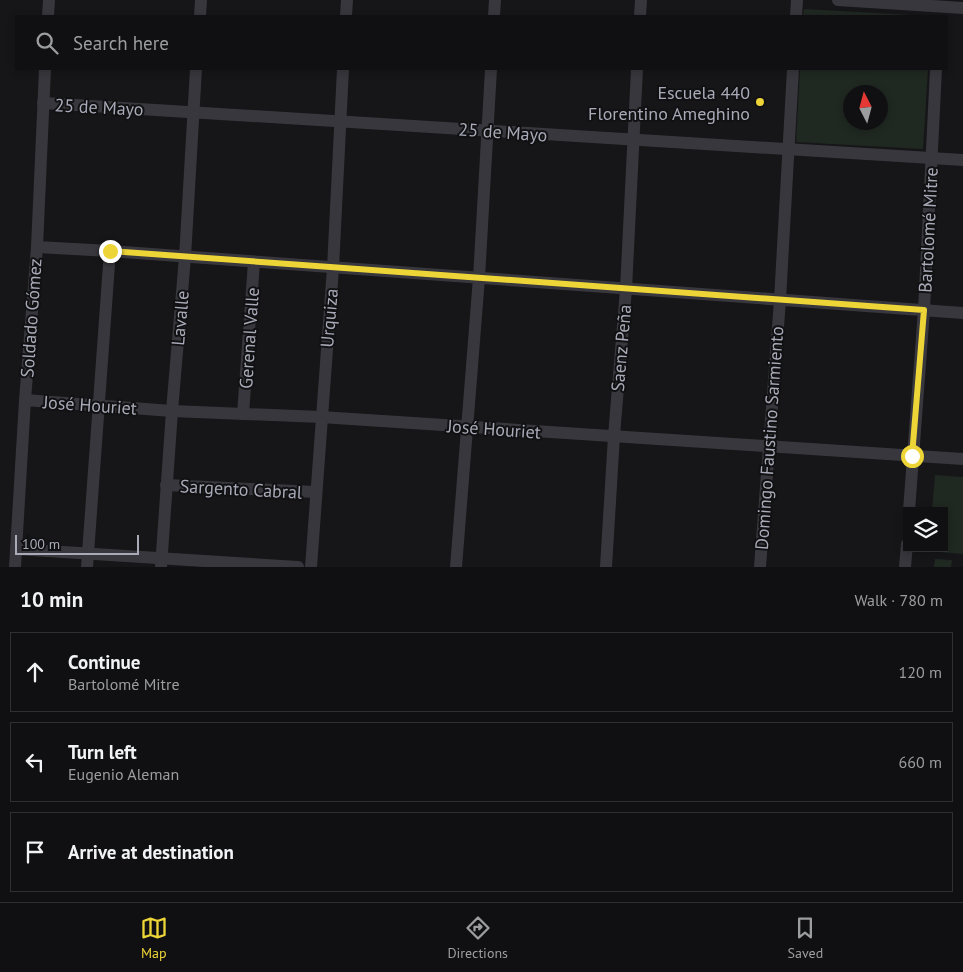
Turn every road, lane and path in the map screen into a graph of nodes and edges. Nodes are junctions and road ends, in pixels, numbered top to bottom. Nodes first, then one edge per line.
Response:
1 (49, 0) edge
2 (201, 0) edge
3 (347, 0) edge
4 (495, 0) edge
5 (641, 0) edge
6 (797, 0) edge
7 (838, 0) edge
8 (940, 8) edge
9 (963, 8) edge
10 (48, 15) edge
11 (200, 15) edge
12 (346, 15) edge
13 (494, 15) edge
14 (640, 15) edge
15 (796, 15) edge
16 (45, 70) edge
17 (196, 70) edge
18 (343, 70) edge
19 (491, 70) edge
20 (637, 70) edge
21 (793, 70) edge
22 (936, 70) edge
23 (43, 104) junction
24 (193, 113) junction
25 (340, 122) junction
26 (486, 131) junction
27 (632, 140) junction
28 (788, 149) junction
29 (931, 158) junction
30 (963, 160) edge
31 (37, 247) junction
32 (110, 251) junction
33 (185, 257) junction
34 (254, 262) junction
35 (333, 268) junction
36 (479, 278) junction
37 (626, 289) junction
38 (780, 300) junction
39 (924, 310) junction
40 (963, 313) edge
41 (25, 400) junction
42 (98, 405) junction
43 (172, 411) junction
44 (243, 414) junction
45 (321, 418) junction
46 (466, 427) junction
47 (614, 436) junction
48 (768, 446) junction
49 (912, 456) junction
50 (963, 459) edge
51 (166, 486) junction
52 (316, 492) junction
53 (909, 507) edge
54 (16, 550) junction
55 (906, 552) edge
56 (87, 554) junction
57 (161, 563) edge
58 (14, 567) edge
59 (86, 567) edge
60 (298, 567) edge
61 (311, 567) edge
62 (456, 567) edge
63 (606, 567) edge
64 (760, 567) edge
65 (905, 567) edge

1 - 10 street
2 - 11 street
3 - 12 street
4 - 13 street
5 - 14 street
6 - 15 street
7 - 8 street
8 - 9 street
16 - 23 street, Soldado Gómez
17 - 24 street, Lavalle
18 - 25 street, Urquiza
19 - 26 street
20 - 27 street, Saenz Peña
21 - 28 street, Domingo Faustino Sarmiento
22 - 29 street, Bartolomé Mitre
23 - 24 street, 25 de Mayo
23 - 31 street, Soldado Gómez
24 - 25 street, 25 de Mayo
24 - 33 street, Lavalle
25 - 26 street, 25 de Mayo
25 - 35 street, Urquiza
26 - 27 street, 25 de Mayo
26 - 36 street
27 - 28 street, 25 de Mayo
27 - 37 street, Saenz Peña
28 - 29 street, 25 de Mayo
28 - 38 street, Domingo Faustino Sarmiento
29 - 30 street, 25 de Mayo
29 - 39 street, Bartolomé Mitre
31 - 32 street
31 - 41 street, Soldado Gómez
32 - 33 street
32 - 42 street
33 - 34 street
33 - 43 street, Lavalle
34 - 35 street
34 - 44 street, Gerenal Valle
35 - 36 street
35 - 45 street, Urquiza
36 - 37 street
36 - 46 street
37 - 38 street
37 - 47 street, Saenz Peña
38 - 39 street
38 - 48 street, Domingo Faustino Sarmiento
39 - 40 street
39 - 49 street, Bartolomé Mitre
41 - 42 street, José Houriet
41 - 54 street, Soldado Gómez
42 - 43 street, José Houriet
42 - 56 street
43 - 44 street, José Houriet
43 - 51 street, Lavalle
44 - 45 street, José Houriet
45 - 46 street, José Houriet
45 - 52 street, Urquiza
46 - 47 street, José Houriet
46 - 62 street
47 - 48 street, José Houriet
47 - 63 street, Saenz Peña
48 - 49 street, José Houriet
48 - 64 street, Domingo Faustino Sarmiento
49 - 50 street, José Houriet
49 - 53 street, Bartolomé Mitre
51 - 52 street, Sargento Cabral
51 - 57 street, Lavalle
52 - 61 street, Urquiza
54 - 56 street
54 - 58 street, Soldado Gómez
55 - 65 street
56 - 57 street
56 - 59 street
57 - 60 street

